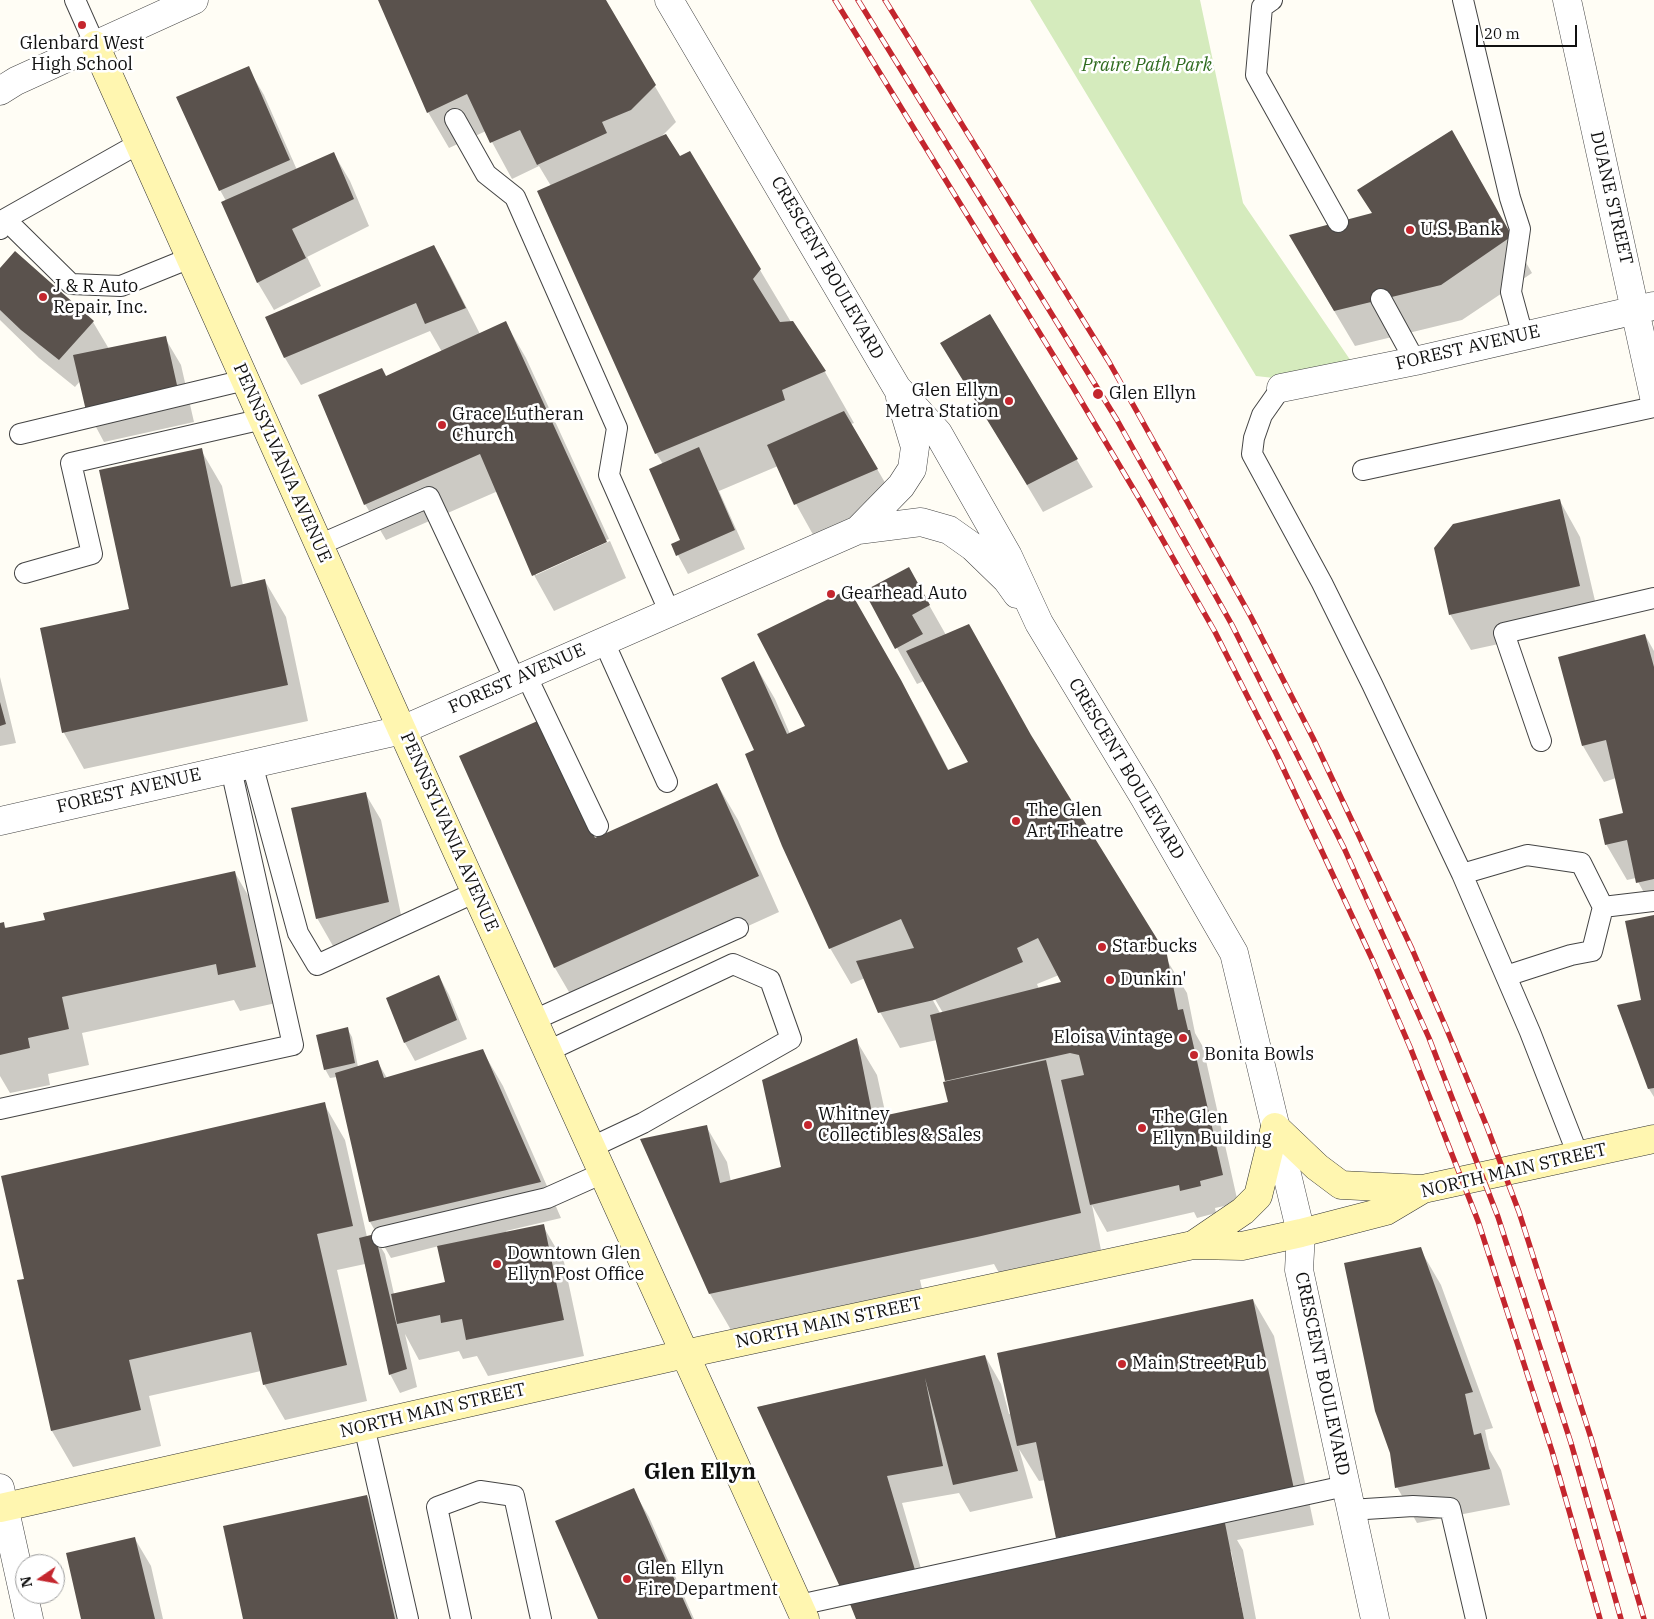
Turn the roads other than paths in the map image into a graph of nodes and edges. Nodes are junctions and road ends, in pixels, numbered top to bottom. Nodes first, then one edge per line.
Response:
1 (75, 0) edge
2 (194, 0) edge
3 (669, 0) edge
4 (1272, 0) edge
5 (1463, 0) edge
6 (1567, 0) edge
7 (95, 45) junction
8 (0, 91) edge
9 (455, 119) dead end
10 (138, 144) junction
11 (1338, 222) dead end
12 (2, 224) edge
13 (190, 258) junction
14 (1381, 299) dead end
15 (1645, 308) edge
16 (1523, 336) junction
17 (1414, 361) junction
18 (245, 380) junction
19 (897, 388) junction
20 (1281, 388) joint
21 (1654, 397) edge
22 (1654, 407) edge
23 (263, 420) junction
24 (20, 434) dead end
25 (1363, 470) dead end
26 (858, 530) junction
27 (319, 545) junction
28 (25, 573) dead end
29 (1654, 598) edge
30 (670, 613) junction
31 (1039, 623) junction
32 (604, 642) junction
33 (520, 678) junction
34 (402, 730) junction
35 (1541, 741) dead end
36 (241, 766) junction
37 (667, 782) dead end
38 (0, 821) edge
39 (598, 826) dead end
40 (1462, 874) junction
41 (476, 892) junction
42 (1654, 901) edge
43 (1603, 908) junction
44 (738, 928) dead end
45 (1506, 976) junction
46 (534, 1020) junction
47 (548, 1051) junction
48 (0, 1108) edge
49 (1275, 1126) junction
50 (1654, 1139) edge
51 (592, 1147) junction
52 (1578, 1155) junction
53 (603, 1173) junction
54 (1424, 1189) junction
55 (1301, 1233) junction
56 (382, 1237) dead end
57 (1193, 1245) junction
58 (685, 1354) junction
59 (364, 1426) junction
60 (1347, 1498) junction
61 (1, 1501) edge
62 (802, 1612) edge
63 (29, 1619) edge
64 (408, 1619) edge
65 (461, 1619) edge
66 (541, 1619) edge
67 (1375, 1619) edge
68 (1476, 1619) edge

1 - 7 lane
2 - 7 street
3 - 19 street, CRESCENT BOULEVARD
4 - 11 lane
5 - 16 lane
6 - 15 street, DUANE STREET
7 - 8 street
7 - 10 street, PENNSYLVANIA AVENUE
9 - 30 lane
10 - 12 lane
10 - 13 street, PENNSYLVANIA AVENUE
12 - 13 lane
13 - 18 street, PENNSYLVANIA AVENUE
14 - 17 lane
15 - 16 street, FOREST AVENUE
15 - 21 street, DUANE STREET
16 - 17 street, FOREST AVENUE
17 - 20 street, FOREST AVENUE
18 - 23 street, PENNSYLVANIA AVENUE
18 - 24 lane
19 - 26 street, FOREST AVENUE
19 - 31 street, CRESCENT BOULEVARD
20 - 40 lane
22 - 25 lane
23 - 27 street, PENNSYLVANIA AVENUE
23 - 28 lane
26 - 30 street, FOREST AVENUE
26 - 31 street
27 - 33 lane
27 - 34 street, PENNSYLVANIA AVENUE
29 - 35 lane
30 - 32 street, FOREST AVENUE
31 - 49 street, CRESCENT BOULEVARD
32 - 33 street, FOREST AVENUE
32 - 37 lane
33 - 34 street, FOREST AVENUE
33 - 39 lane
34 - 36 street, FOREST AVENUE
34 - 41 street, PENNSYLVANIA AVENUE
36 - 38 street, FOREST AVENUE
36 - 41 lane
36 - 48 lane
40 - 43 lane
40 - 45 lane
41 - 46 street, PENNSYLVANIA AVENUE
42 - 43 lane
43 - 45 lane
44 - 46 lane
45 - 52 lane
46 - 47 street, PENNSYLVANIA AVENUE
47 - 51 street, PENNSYLVANIA AVENUE
47 - 51 lane
49 - 54 street
49 - 55 street, CRESCENT BOULEVARD
49 - 57 street
50 - 52 street, NORTH MAIN STREET
51 - 53 street, PENNSYLVANIA AVENUE
52 - 54 street, NORTH MAIN STREET
53 - 56 lane
53 - 58 street, PENNSYLVANIA AVENUE
54 - 55 street, NORTH MAIN STREET
55 - 57 street, NORTH MAIN STREET
55 - 60 street, CRESCENT BOULEVARD
57 - 58 street, NORTH MAIN STREET
58 - 59 street, NORTH MAIN STREET
58 - 62 street, PENNSYLVANIA AVENUE
59 - 61 street, NORTH MAIN STREET
59 - 64 lane
60 - 62 lane
60 - 67 street, CRESCENT BOULEVARD
60 - 68 lane
61 - 63 street
65 - 66 lane

